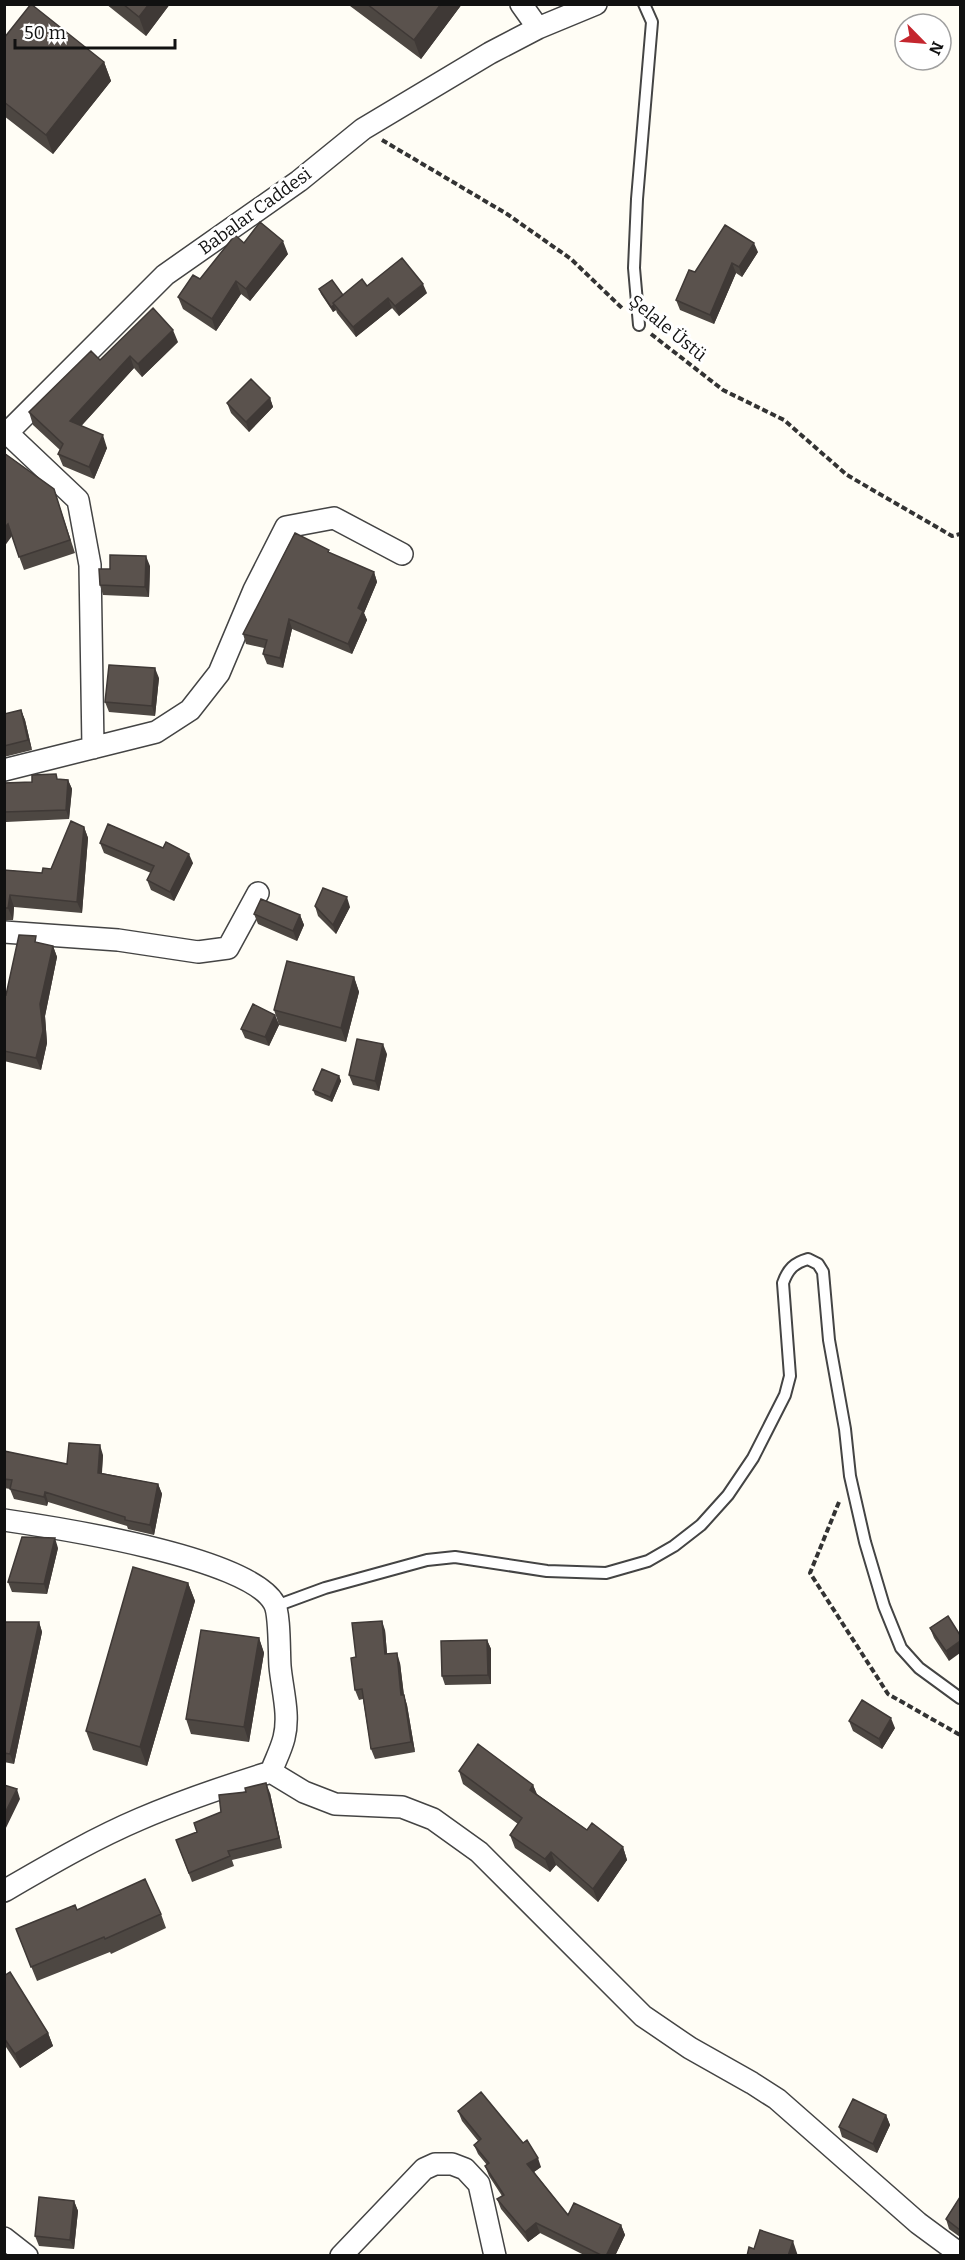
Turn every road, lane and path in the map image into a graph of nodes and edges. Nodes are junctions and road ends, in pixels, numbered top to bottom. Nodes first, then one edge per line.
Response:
1 (521, 4) edge
2 (596, 4) edge
3 (644, 4) edge
4 (538, 28) junction
5 (363, 129) junction
6 (639, 325) junction
7 (5, 433) edge
8 (960, 534) edge
9 (402, 554) dead end
10 (93, 748) junction
11 (4, 770) edge
12 (258, 893) dead end
13 (4, 932) edge
14 (850, 1476) junction
15 (4, 1520) edge
16 (276, 1606) junction
17 (960, 1698) edge
18 (960, 1735) edge
19 (271, 1772) junction
20 (4, 1891) edge
21 (4, 2238) edge
22 (960, 2254) edge
23 (27, 2256) edge
24 (341, 2256) edge
25 (495, 2256) edge

1 - 4 street
2 - 4 street, Babalar Caddesi
3 - 6 lane
4 - 5 street, Babalar Caddesi
5 - 6 path, Şelale Üstü
5 - 7 street, Babalar Caddesi
6 - 8 path, Şelale Üstü
7 - 10 street
9 - 10 street
10 - 11 street
12 - 13 street
14 - 16 lane
14 - 17 lane
14 - 18 path
15 - 16 street
16 - 19 street
19 - 20 street
19 - 22 street
21 - 23 street
24 - 25 street

